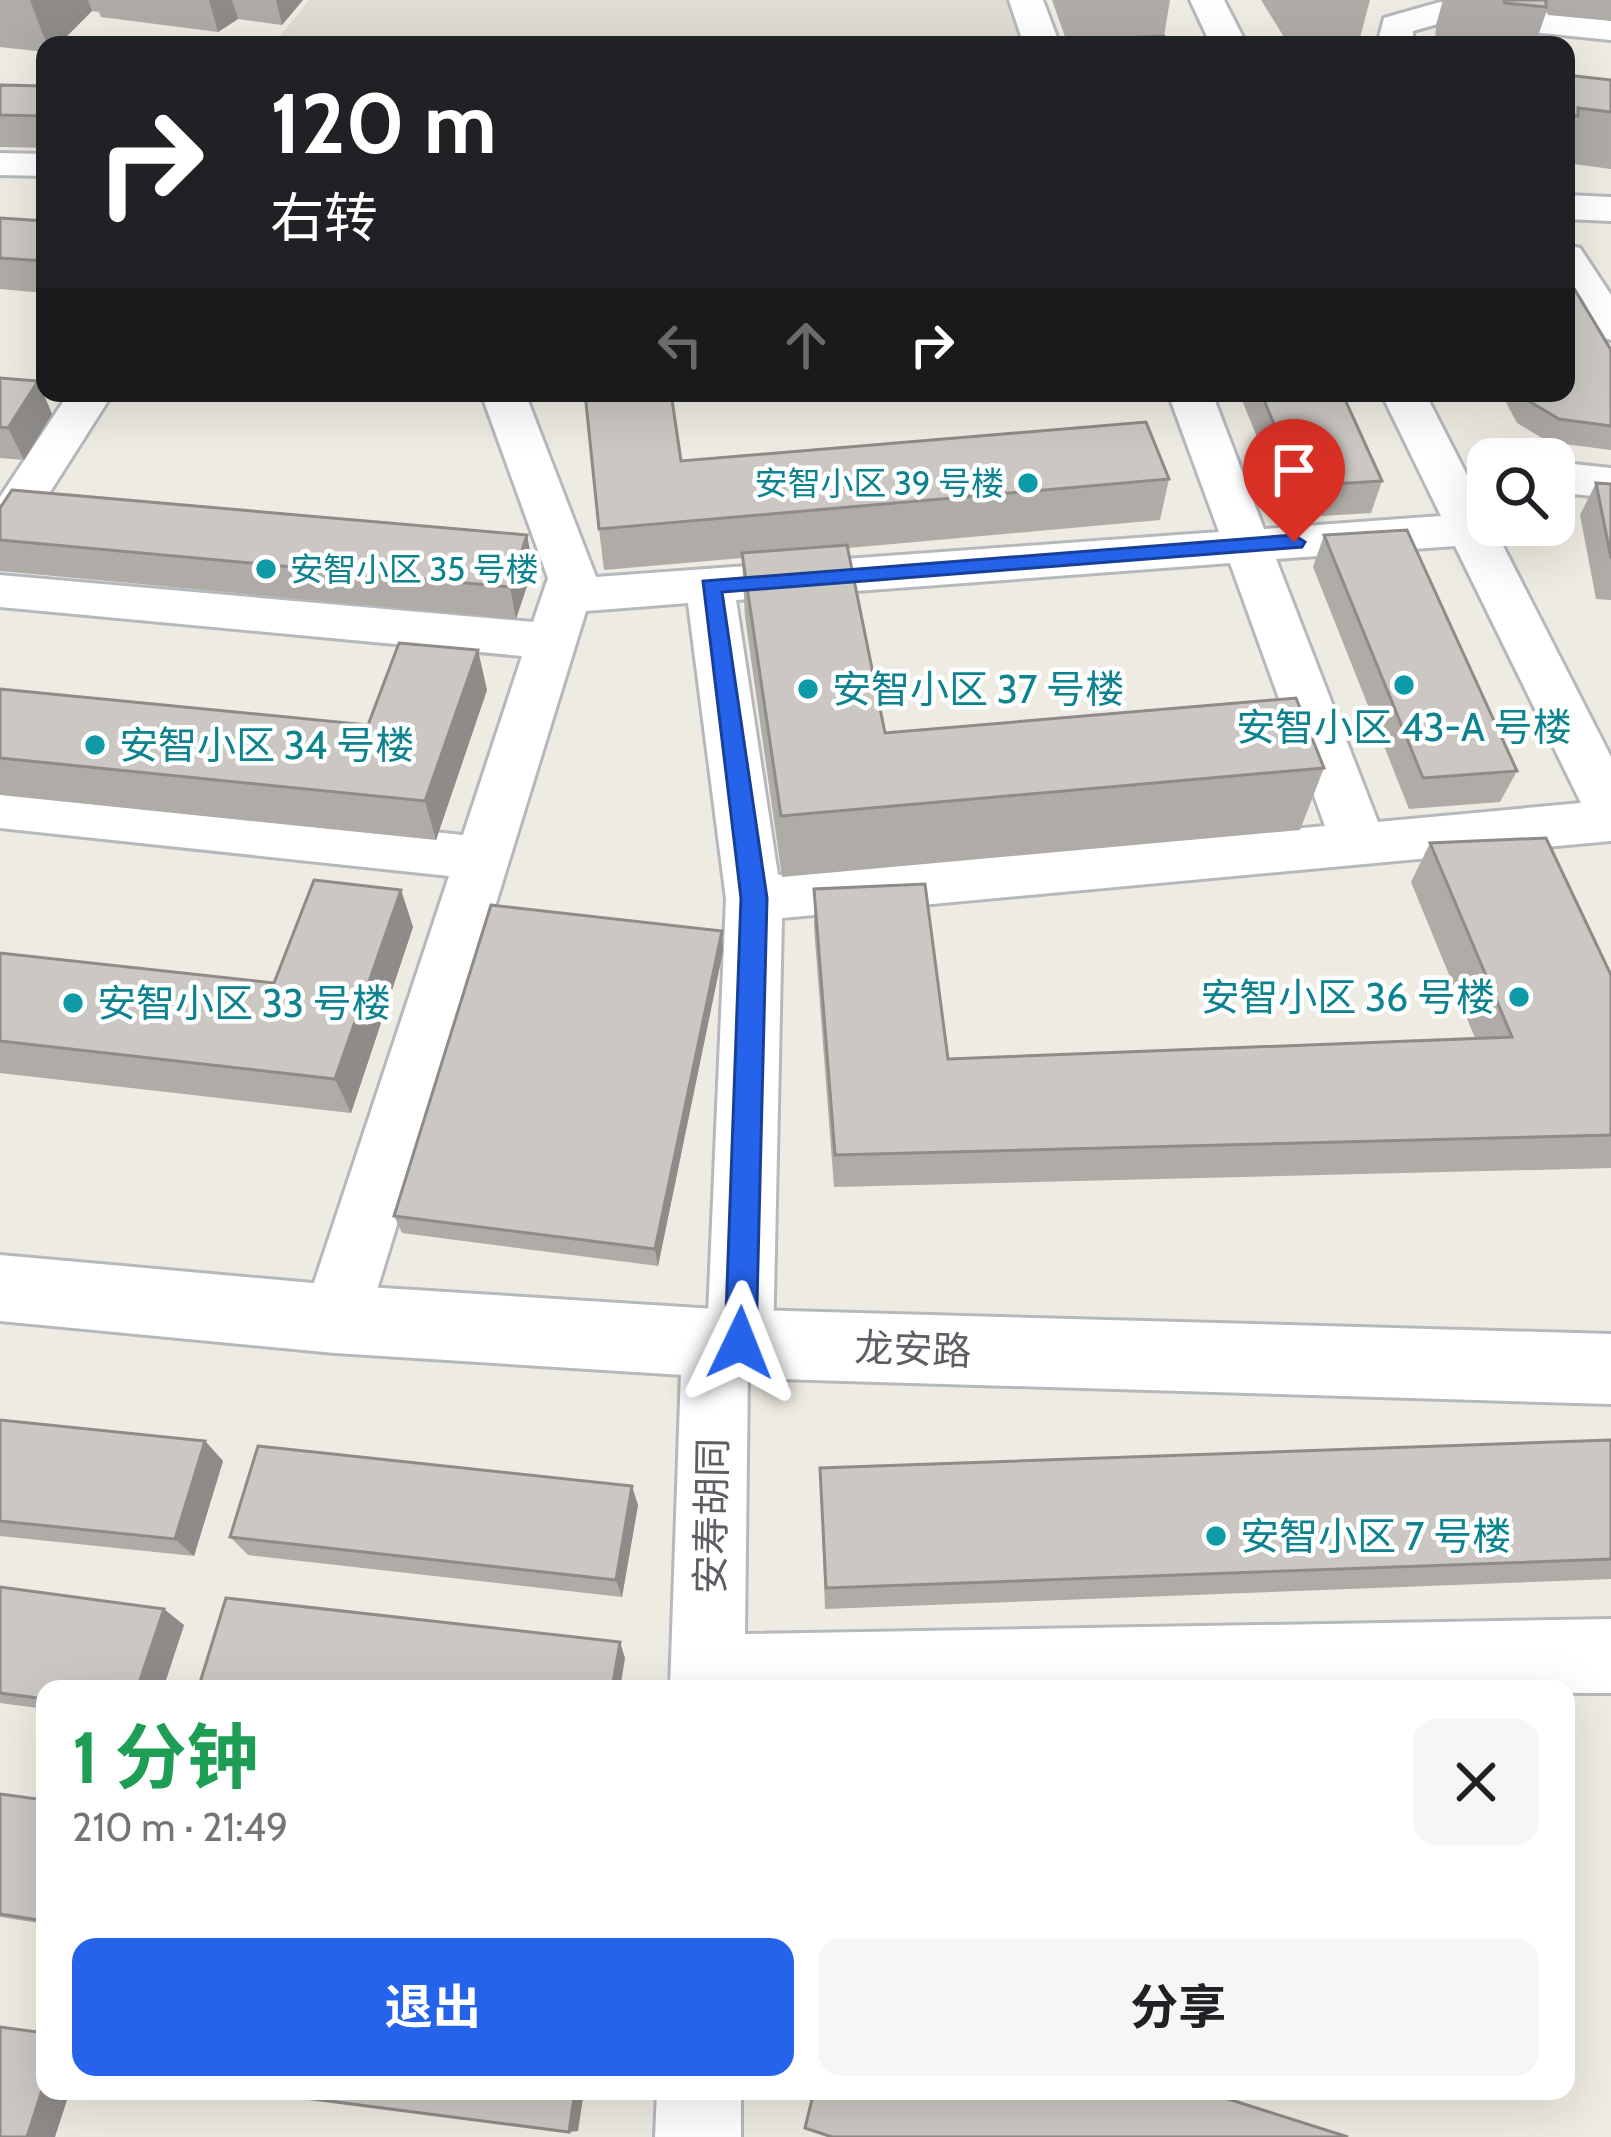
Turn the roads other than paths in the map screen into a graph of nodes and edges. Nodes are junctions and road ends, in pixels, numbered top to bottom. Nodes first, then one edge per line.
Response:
1 (1026, 0) edge
2 (1207, 0) edge
3 (1611, 30) edge
4 (1541, 34) edge
5 (1039, 36) edge
6 (1225, 36) edge
7 (1395, 36) edge
8 (0, 164) edge
9 (36, 165) edge
10 (1575, 207) edge
11 (1611, 208) edge
12 (1575, 271) edge
13 (1611, 327) edge
14 (85, 402) edge
15 (506, 402) edge
16 (1194, 402) edge
17 (1407, 402) edge
18 (1439, 466) junction
19 (1467, 468) edge
20 (1575, 479) edge
21 (1611, 483) edge
22 (1467, 521) edge
23 (1467, 529) edge
24 (0, 533) edge
25 (1250, 545) junction
26 (1479, 546) edge
27 (710, 586) junction
28 (0, 591) edge
29 (559, 619) junction
30 (0, 808) edge
31 (1611, 810) edge
32 (1611, 821) edge
33 (1359, 844) junction
34 (483, 858) junction
35 (754, 898) junction
36 (0, 1288) edge
37 (335, 1319) junction
38 (728, 1343) junction
39 (1611, 1369) edge
40 (1611, 1656) edge
41 (708, 1680) edge
42 (744, 1680) edge
43 (699, 2100) edge
44 (698, 2137) edge

1 - 5 street
2 - 6 street
3 - 4 street
4 - 7 street
8 - 9 street
10 - 11 street
12 - 13 street
14 - 24 street
15 - 29 street
16 - 25 street
17 - 18 street
18 - 19 street
18 - 22 street
20 - 21 street
23 - 25 street
25 - 27 street
25 - 33 street
26 - 31 street
27 - 29 street
27 - 35 street, 安寿胡同
28 - 29 street
29 - 34 street
30 - 34 street
32 - 33 street
33 - 35 street
34 - 37 street
35 - 38 street, 安寿胡同
36 - 37 street, 龙安路
37 - 38 street, 龙安路
38 - 39 street, 龙安路
38 - 41 street, 安寿胡同
40 - 42 street
43 - 44 street

